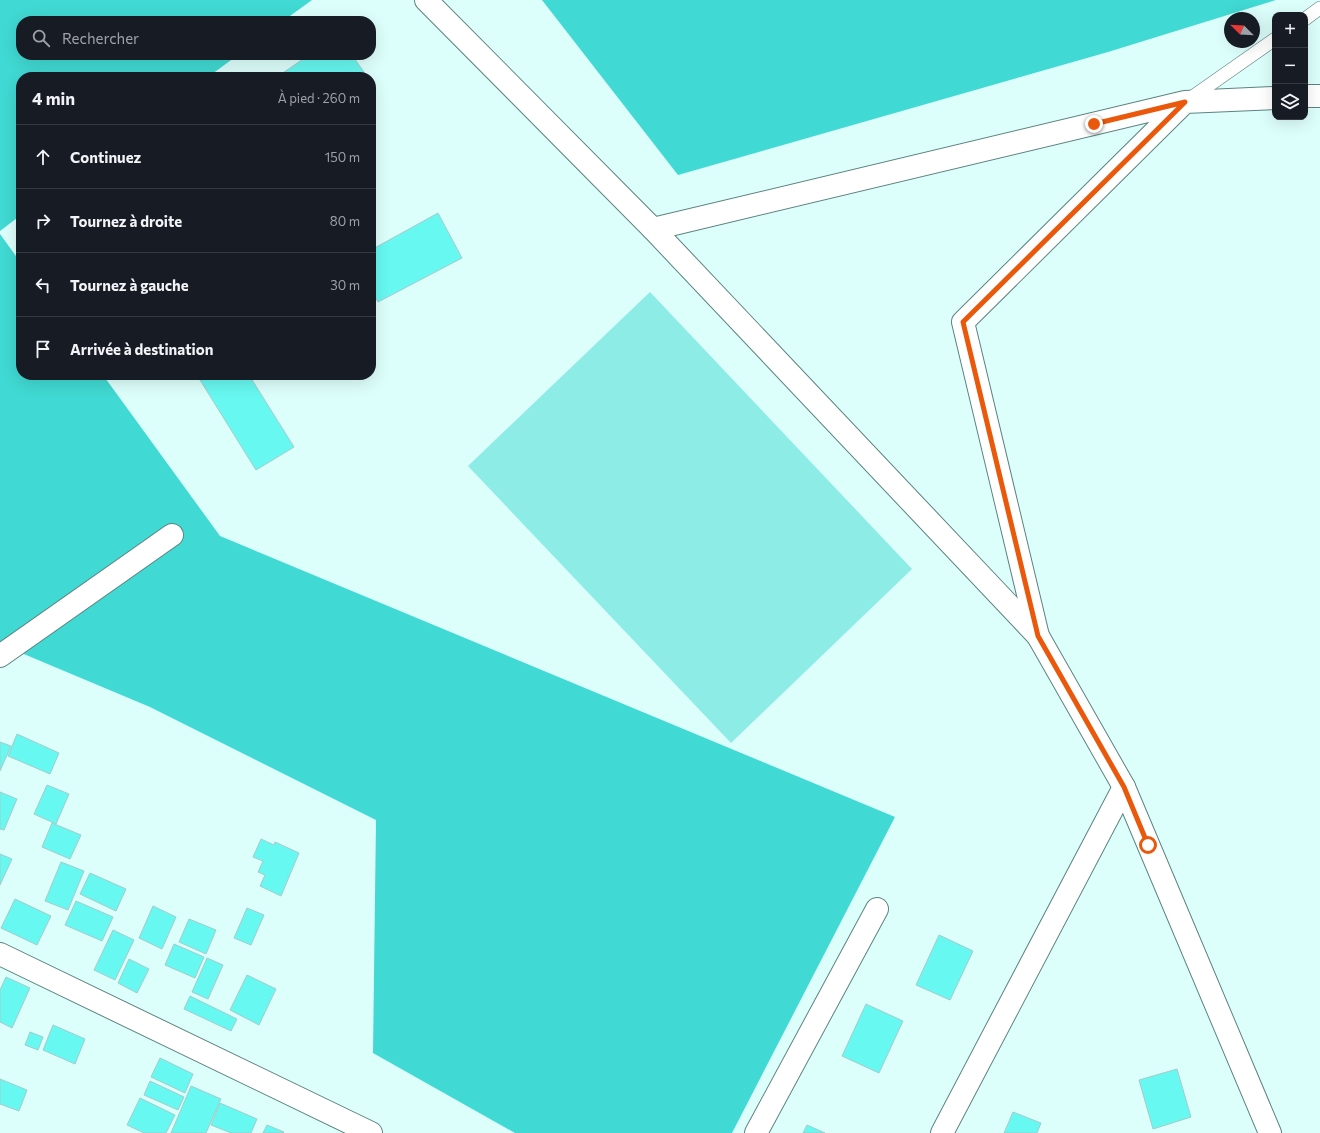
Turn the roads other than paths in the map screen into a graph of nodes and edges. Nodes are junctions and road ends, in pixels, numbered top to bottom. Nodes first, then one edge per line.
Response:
1 (426, 0) edge
2 (1320, 8) edge
3 (1308, 16) edge
4 (1272, 41) edge
5 (1308, 96) edge
6 (1320, 96) edge
7 (1272, 98) edge
8 (1185, 102) junction
9 (653, 229) junction
10 (172, 535) dead end
11 (1038, 636) junction
12 (0, 656) edge
13 (1124, 787) junction
14 (877, 909) dead end
15 (0, 954) edge
16 (371, 1133) edge
17 (756, 1133) edge
18 (942, 1133) edge
19 (1270, 1133) edge

1 - 9 street
2 - 3 lane
4 - 8 lane
5 - 6 street
7 - 8 street
8 - 9 street
8 - 11 street
9 - 11 street
10 - 12 street
11 - 13 street
13 - 18 street
13 - 19 street
14 - 17 street
15 - 16 street

